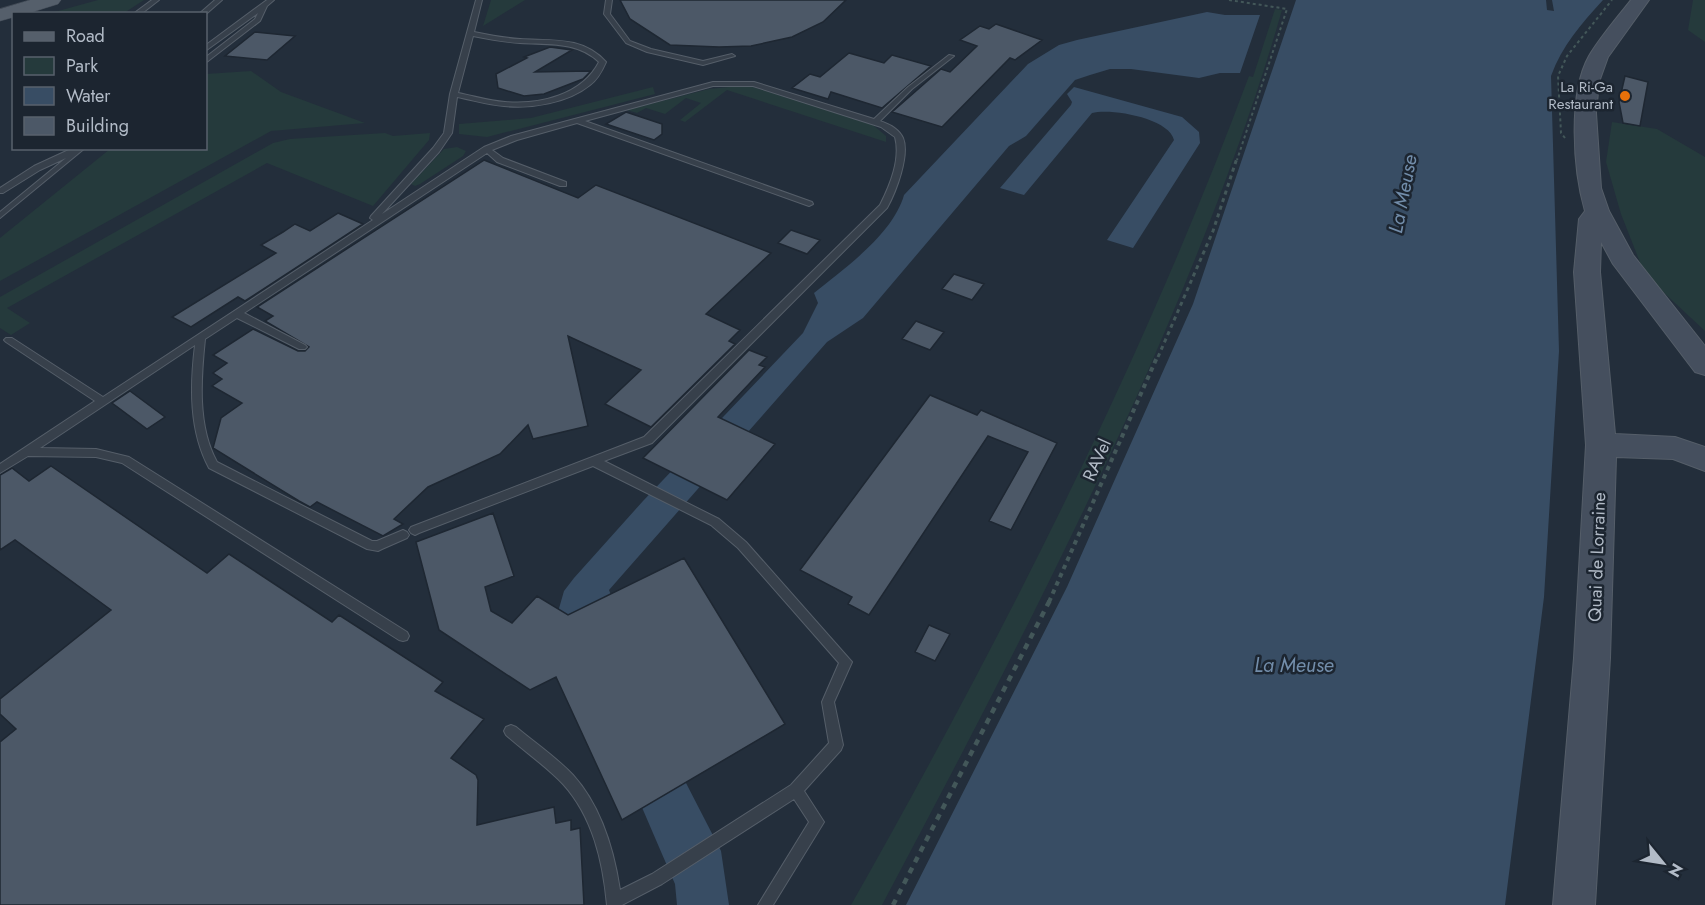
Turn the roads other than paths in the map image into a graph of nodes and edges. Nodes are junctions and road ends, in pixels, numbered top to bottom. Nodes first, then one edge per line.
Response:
1 (29, 0) edge
2 (51, 0) edge
3 (156, 0) edge
4 (219, 0) edge
5 (271, 0) edge
6 (479, 0) edge
7 (609, 0) edge
8 (1640, 0) edge
9 (264, 6) junction
10 (0, 9) edge
11 (139, 12) edge
12 (204, 12) edge
13 (0, 15) edge
14 (470, 33) junction
15 (207, 40) edge
16 (207, 47) edge
17 (207, 55) edge
18 (732, 56) dead end
19 (951, 56) dead end
20 (207, 59) edge
21 (454, 94) junction
22 (576, 120) junction
23 (875, 122) junction
24 (487, 149) junction
25 (76, 150) edge
26 (78, 150) edge
27 (563, 184) dead end
28 (0, 191) edge
29 (809, 204) dead end
30 (1597, 211) junction
31 (0, 216) edge
32 (366, 227) junction
33 (236, 313) junction
34 (201, 336) junction
35 (9, 340) dead end
36 (302, 347) dead end
37 (1705, 365) edge
38 (102, 401) junction
39 (1601, 445) junction
40 (26, 452) junction
41 (1705, 459) edge
42 (595, 462) junction
43 (0, 469) edge
44 (415, 530) dead end
45 (403, 536) dead end
46 (403, 636) dead end
47 (511, 731) dead end
48 (796, 790) junction
49 (614, 903) edge
50 (765, 905) edge
51 (1574, 905) edge

1 - 10 main road
2 - 13 main road
3 - 11 lane
4 - 12 lane
5 - 9 lane
6 - 14 lane
7 - 18 lane
8 - 30 main road
9 - 15 lane
9 - 16 lane
9 - 17 lane
9 - 20 lane
14 - 21 lane
14 - 21 lane
19 - 23 lane
21 - 32 lane
22 - 23 lane
22 - 24 lane
22 - 29 lane
23 - 42 lane
24 - 27 lane
24 - 32 lane
25 - 28 lane
26 - 31 lane
30 - 37 main road
30 - 39 main road, Quai de Lorraine
32 - 33 lane
33 - 34 lane
33 - 36 lane
34 - 38 lane
34 - 45 lane
35 - 38 lane
38 - 40 lane
39 - 41 main road
39 - 51 main road, Quai de Lorraine
40 - 43 lane
40 - 46 lane
42 - 44 lane
42 - 48 lane
47 - 49 lane
48 - 49 lane
48 - 50 lane

